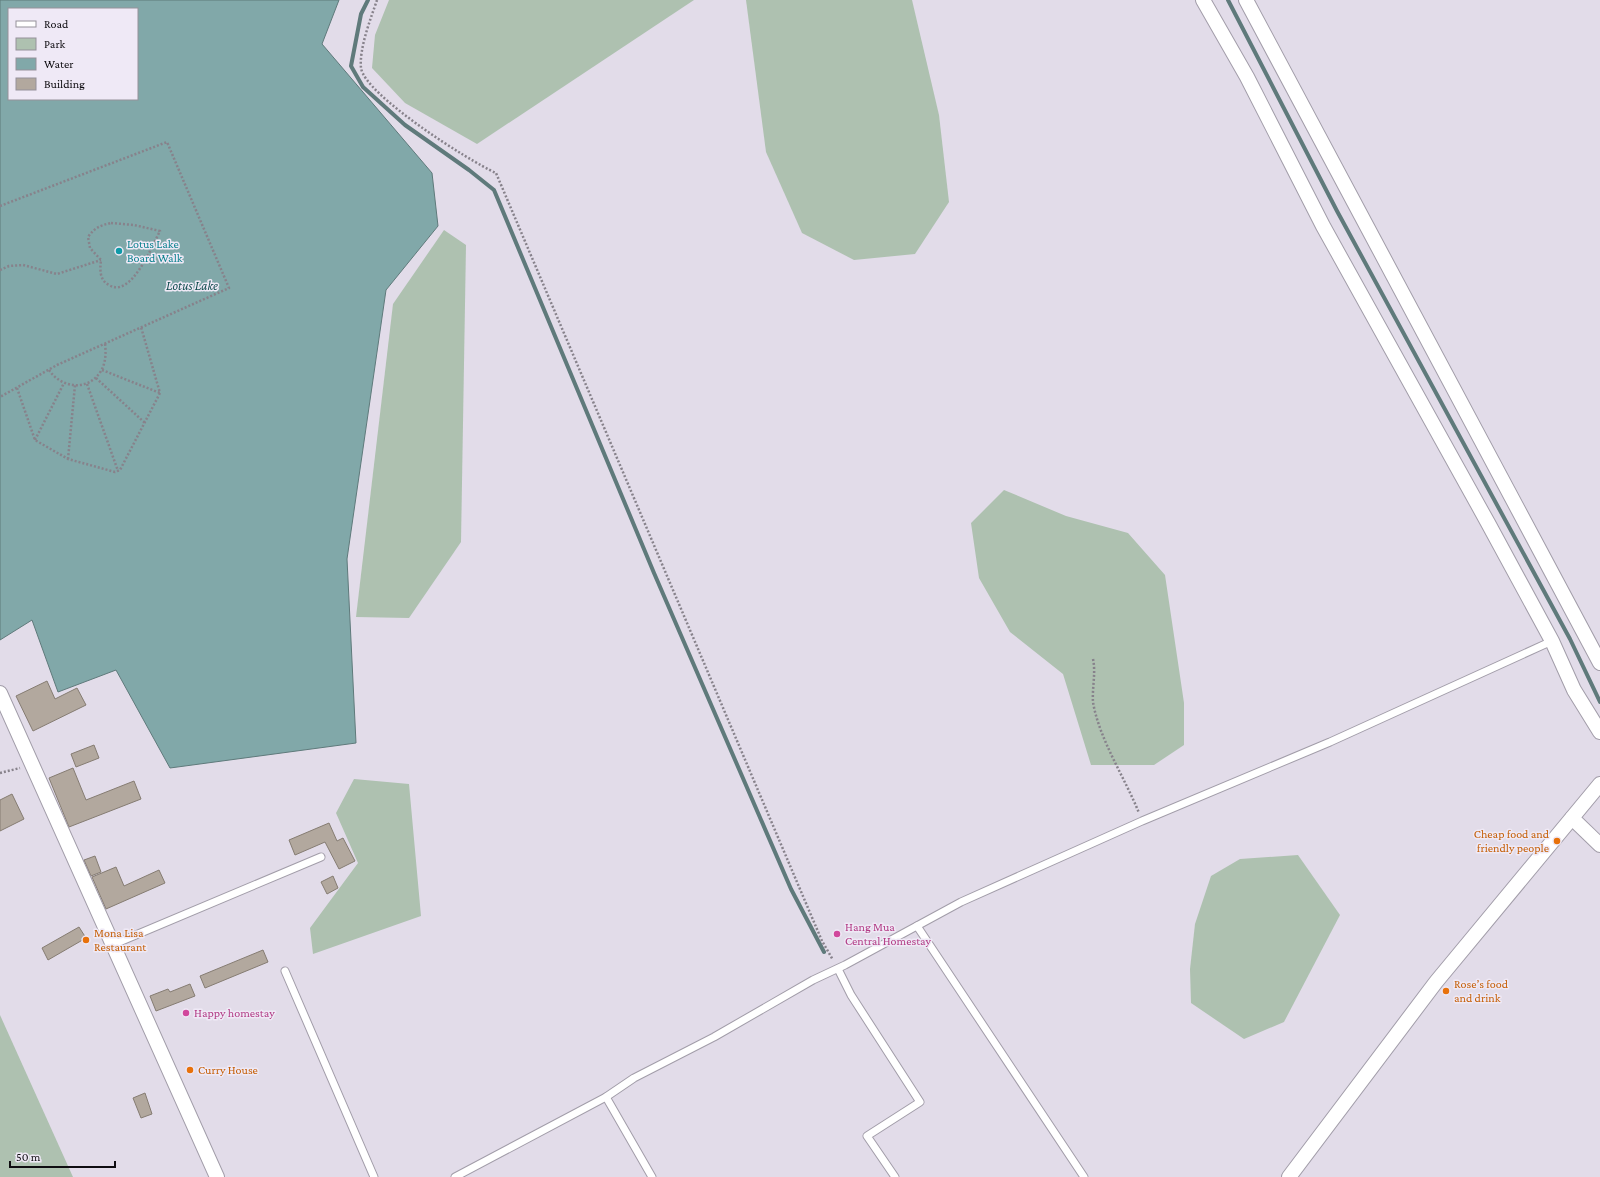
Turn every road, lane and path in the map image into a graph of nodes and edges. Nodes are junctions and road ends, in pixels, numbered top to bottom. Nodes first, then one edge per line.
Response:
1 (377, 0) edge
2 (1203, 0) edge
3 (1246, 0) edge
4 (0, 206) edge
5 (101, 260) junction
6 (0, 270) edge
7 (141, 327) junction
8 (105, 343) junction
9 (48, 370) junction
10 (102, 370) junction
11 (96, 378) junction
12 (64, 384) junction
13 (87, 384) junction
14 (75, 385) junction
15 (16, 388) junction
16 (160, 393) junction
17 (0, 397) edge
18 (145, 423) junction
19 (35, 440) junction
20 (68, 459) junction
21 (118, 471) junction
22 (1552, 641) junction
23 (1093, 659) dead end
24 (1600, 663) edge
25 (0, 693) edge
26 (1600, 732) edge
27 (32, 765) junction
28 (0, 773) edge
29 (1600, 784) edge
30 (1572, 818) junction
31 (1142, 821) junction
32 (1600, 845) edge
33 (321, 857) dead end
34 (917, 926) junction
35 (112, 945) junction
36 (838, 969) junction
37 (285, 970) dead end
38 (606, 1097) junction
39 (217, 1177) edge
40 (374, 1177) edge
41 (455, 1177) edge
42 (652, 1177) edge
43 (895, 1177) edge
44 (1084, 1177) edge
45 (1289, 1177) edge

1 - 36 path
2 - 22 street
3 - 24 street
4 - 7 path
5 - 5 path
5 - 6 path
7 - 8 path
7 - 16 path
8 - 9 path
8 - 10 path
9 - 12 path
9 - 15 path
10 - 11 path
10 - 16 path
11 - 13 path
11 - 18 path
12 - 14 path
12 - 19 path
13 - 14 path
13 - 21 path
14 - 20 path
15 - 17 path
15 - 19 path
16 - 18 path
18 - 21 path
19 - 20 path
20 - 21 path
22 - 26 street
22 - 31 lane
23 - 31 path
25 - 27 street
27 - 28 path
27 - 35 street
29 - 30 street
30 - 32 street
30 - 45 street
31 - 34 lane
33 - 35 lane
34 - 36 lane
34 - 44 lane
35 - 39 street
36 - 38 lane
36 - 43 lane
37 - 40 lane
38 - 41 lane
38 - 42 lane

